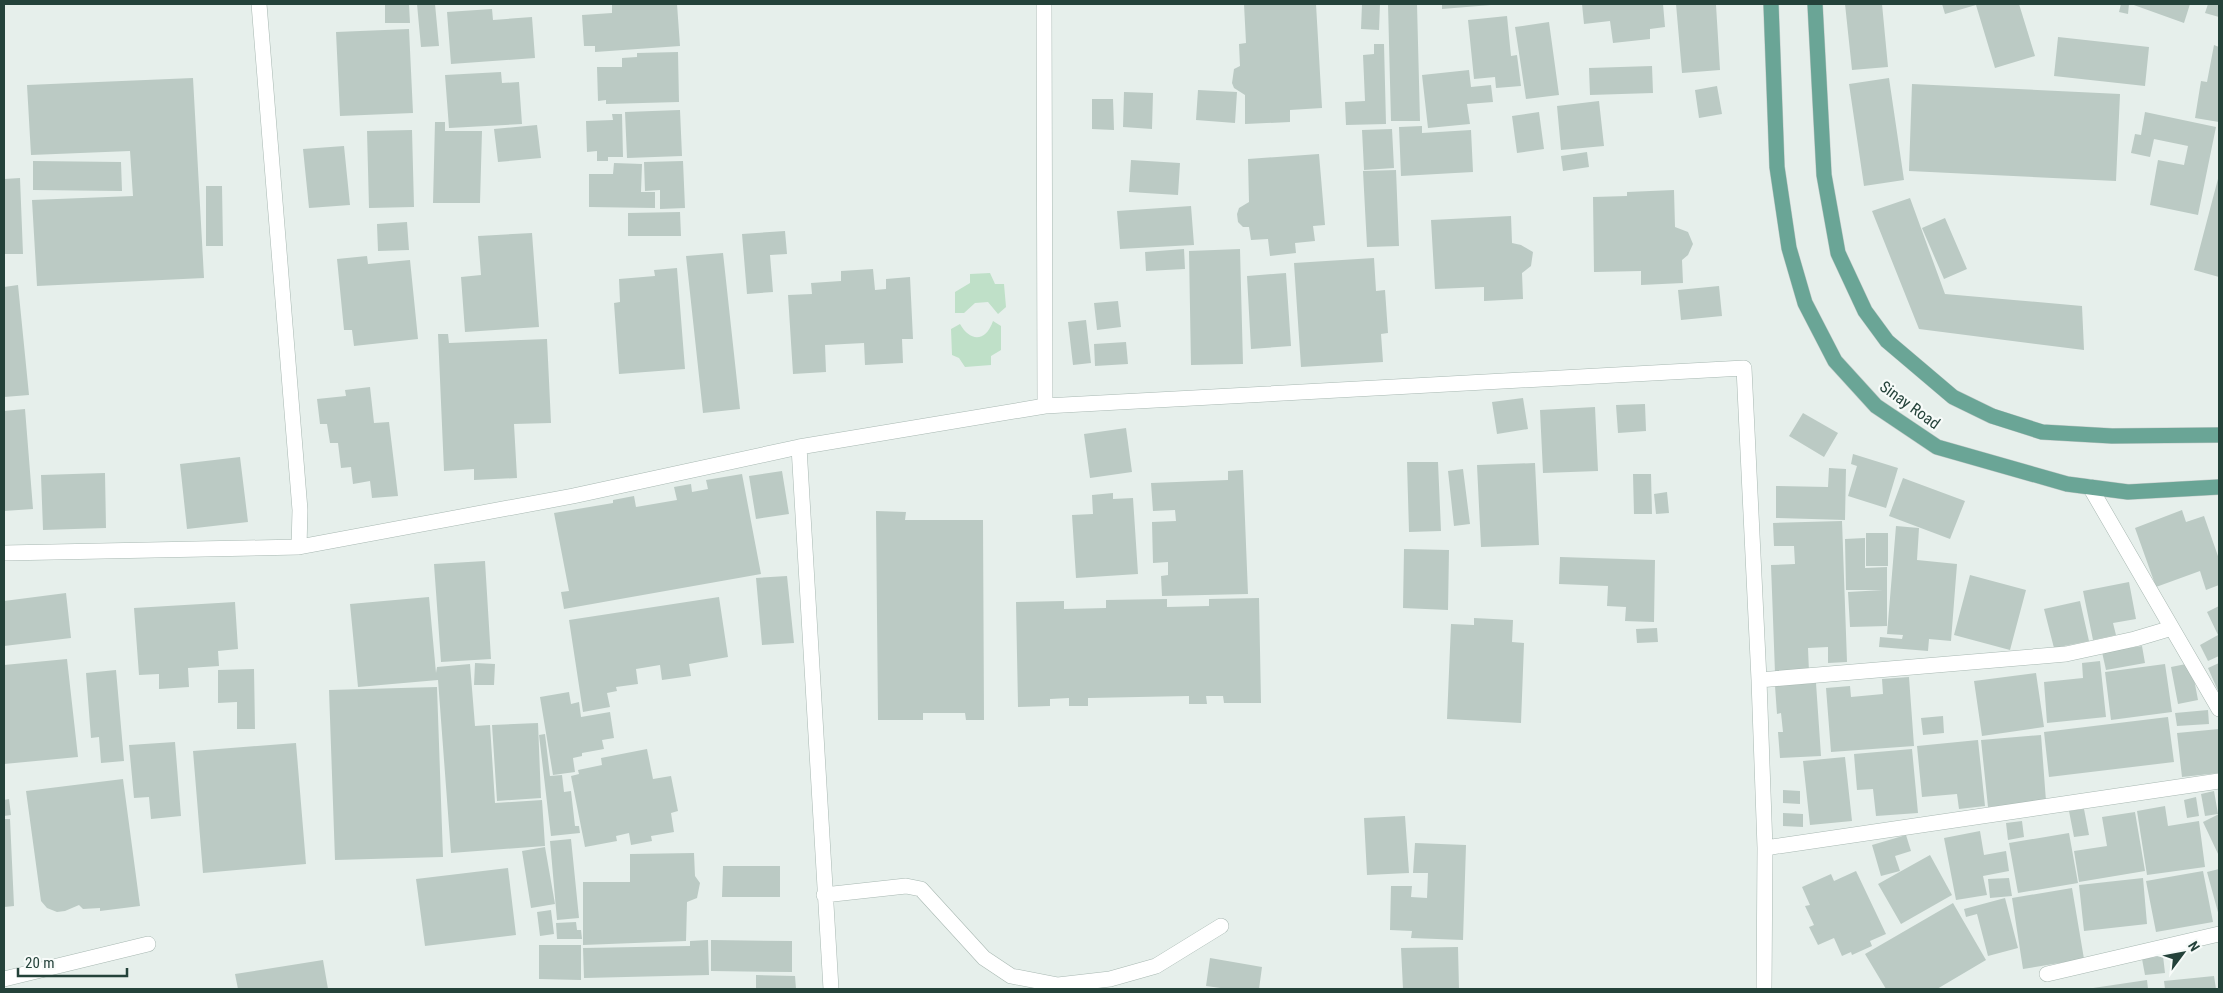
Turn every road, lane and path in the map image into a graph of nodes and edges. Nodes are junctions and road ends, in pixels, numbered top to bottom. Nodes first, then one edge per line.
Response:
1 (258, 4) edge
2 (1044, 4) edge
3 (1771, 4) edge
4 (1815, 4) edge
5 (1045, 406) junction
6 (2219, 435) edge
7 (799, 447) junction
8 (2090, 487) junction
9 (2219, 487) edge
10 (299, 546) junction
11 (4, 554) edge
12 (2172, 628) junction
13 (1759, 680) junction
14 (2219, 710) edge
15 (2219, 781) edge
16 (1765, 848) junction
17 (824, 895) junction
18 (1222, 926) dead end
19 (2219, 934) edge
20 (148, 944) dead end
21 (2047, 974) dead end
22 (4, 979) edge
23 (830, 989) edge
24 (1764, 989) edge

1 - 10 street
2 - 5 street
3 - 8 main road, Sinay Road
4 - 6 main road, Sinay Road
5 - 7 street
5 - 13 street
7 - 10 street
7 - 17 street
8 - 9 main road, Sinay Road
8 - 12 street
10 - 11 street
12 - 13 street
12 - 14 street
13 - 16 street
15 - 16 street
16 - 24 street
17 - 18 street
17 - 23 street
19 - 21 street
20 - 22 street

